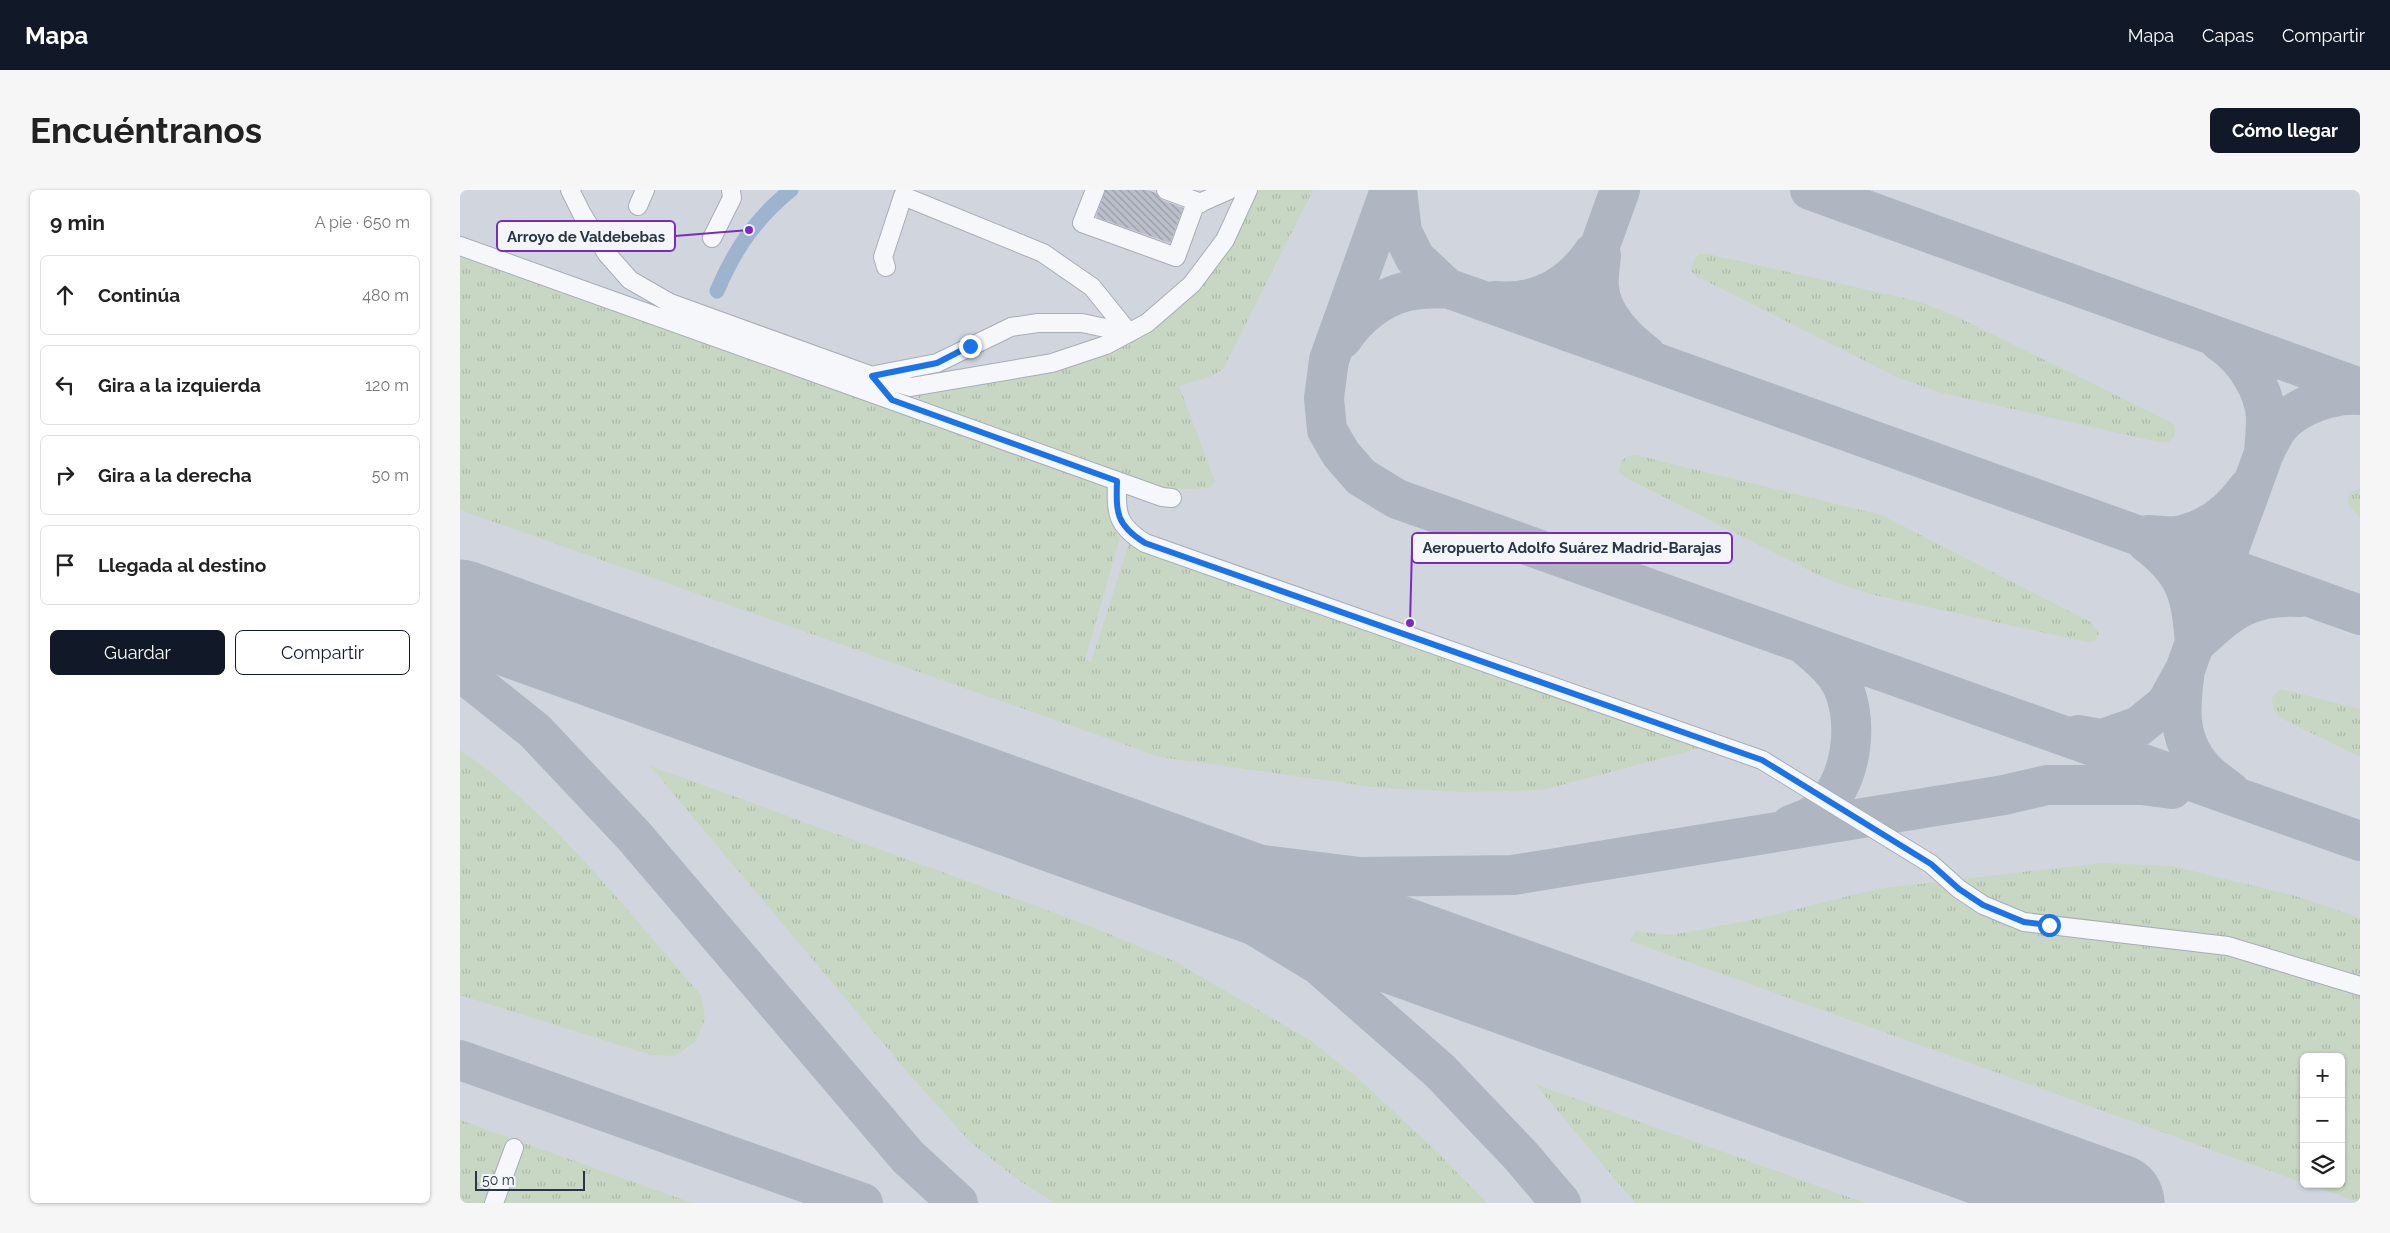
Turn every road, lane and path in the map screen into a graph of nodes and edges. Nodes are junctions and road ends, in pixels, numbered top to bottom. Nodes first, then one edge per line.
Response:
1 (570, 190) edge
2 (731, 190) edge
3 (1095, 190) edge
4 (1166, 190) edge
5 (1230, 190) edge
6 (1248, 190) edge
7 (1201, 203) junction
8 (712, 238) dead end
9 (460, 246) edge
10 (886, 267) dead end
11 (1129, 333) junction
12 (872, 376) junction
13 (892, 400) junction
14 (1117, 481) junction
15 (1172, 498) dead end
16 (2360, 986) edge
17 (514, 1148) dead end
18 (494, 1203) edge

1 - 12 lane
2 - 8 lane
3 - 7 lane
4 - 7 lane
5 - 7 lane
6 - 11 lane
9 - 13 lane
10 - 11 lane
11 - 12 lane
11 - 12 lane
12 - 13 lane
13 - 14 lane
14 - 15 lane
14 - 16 lane
17 - 18 lane

